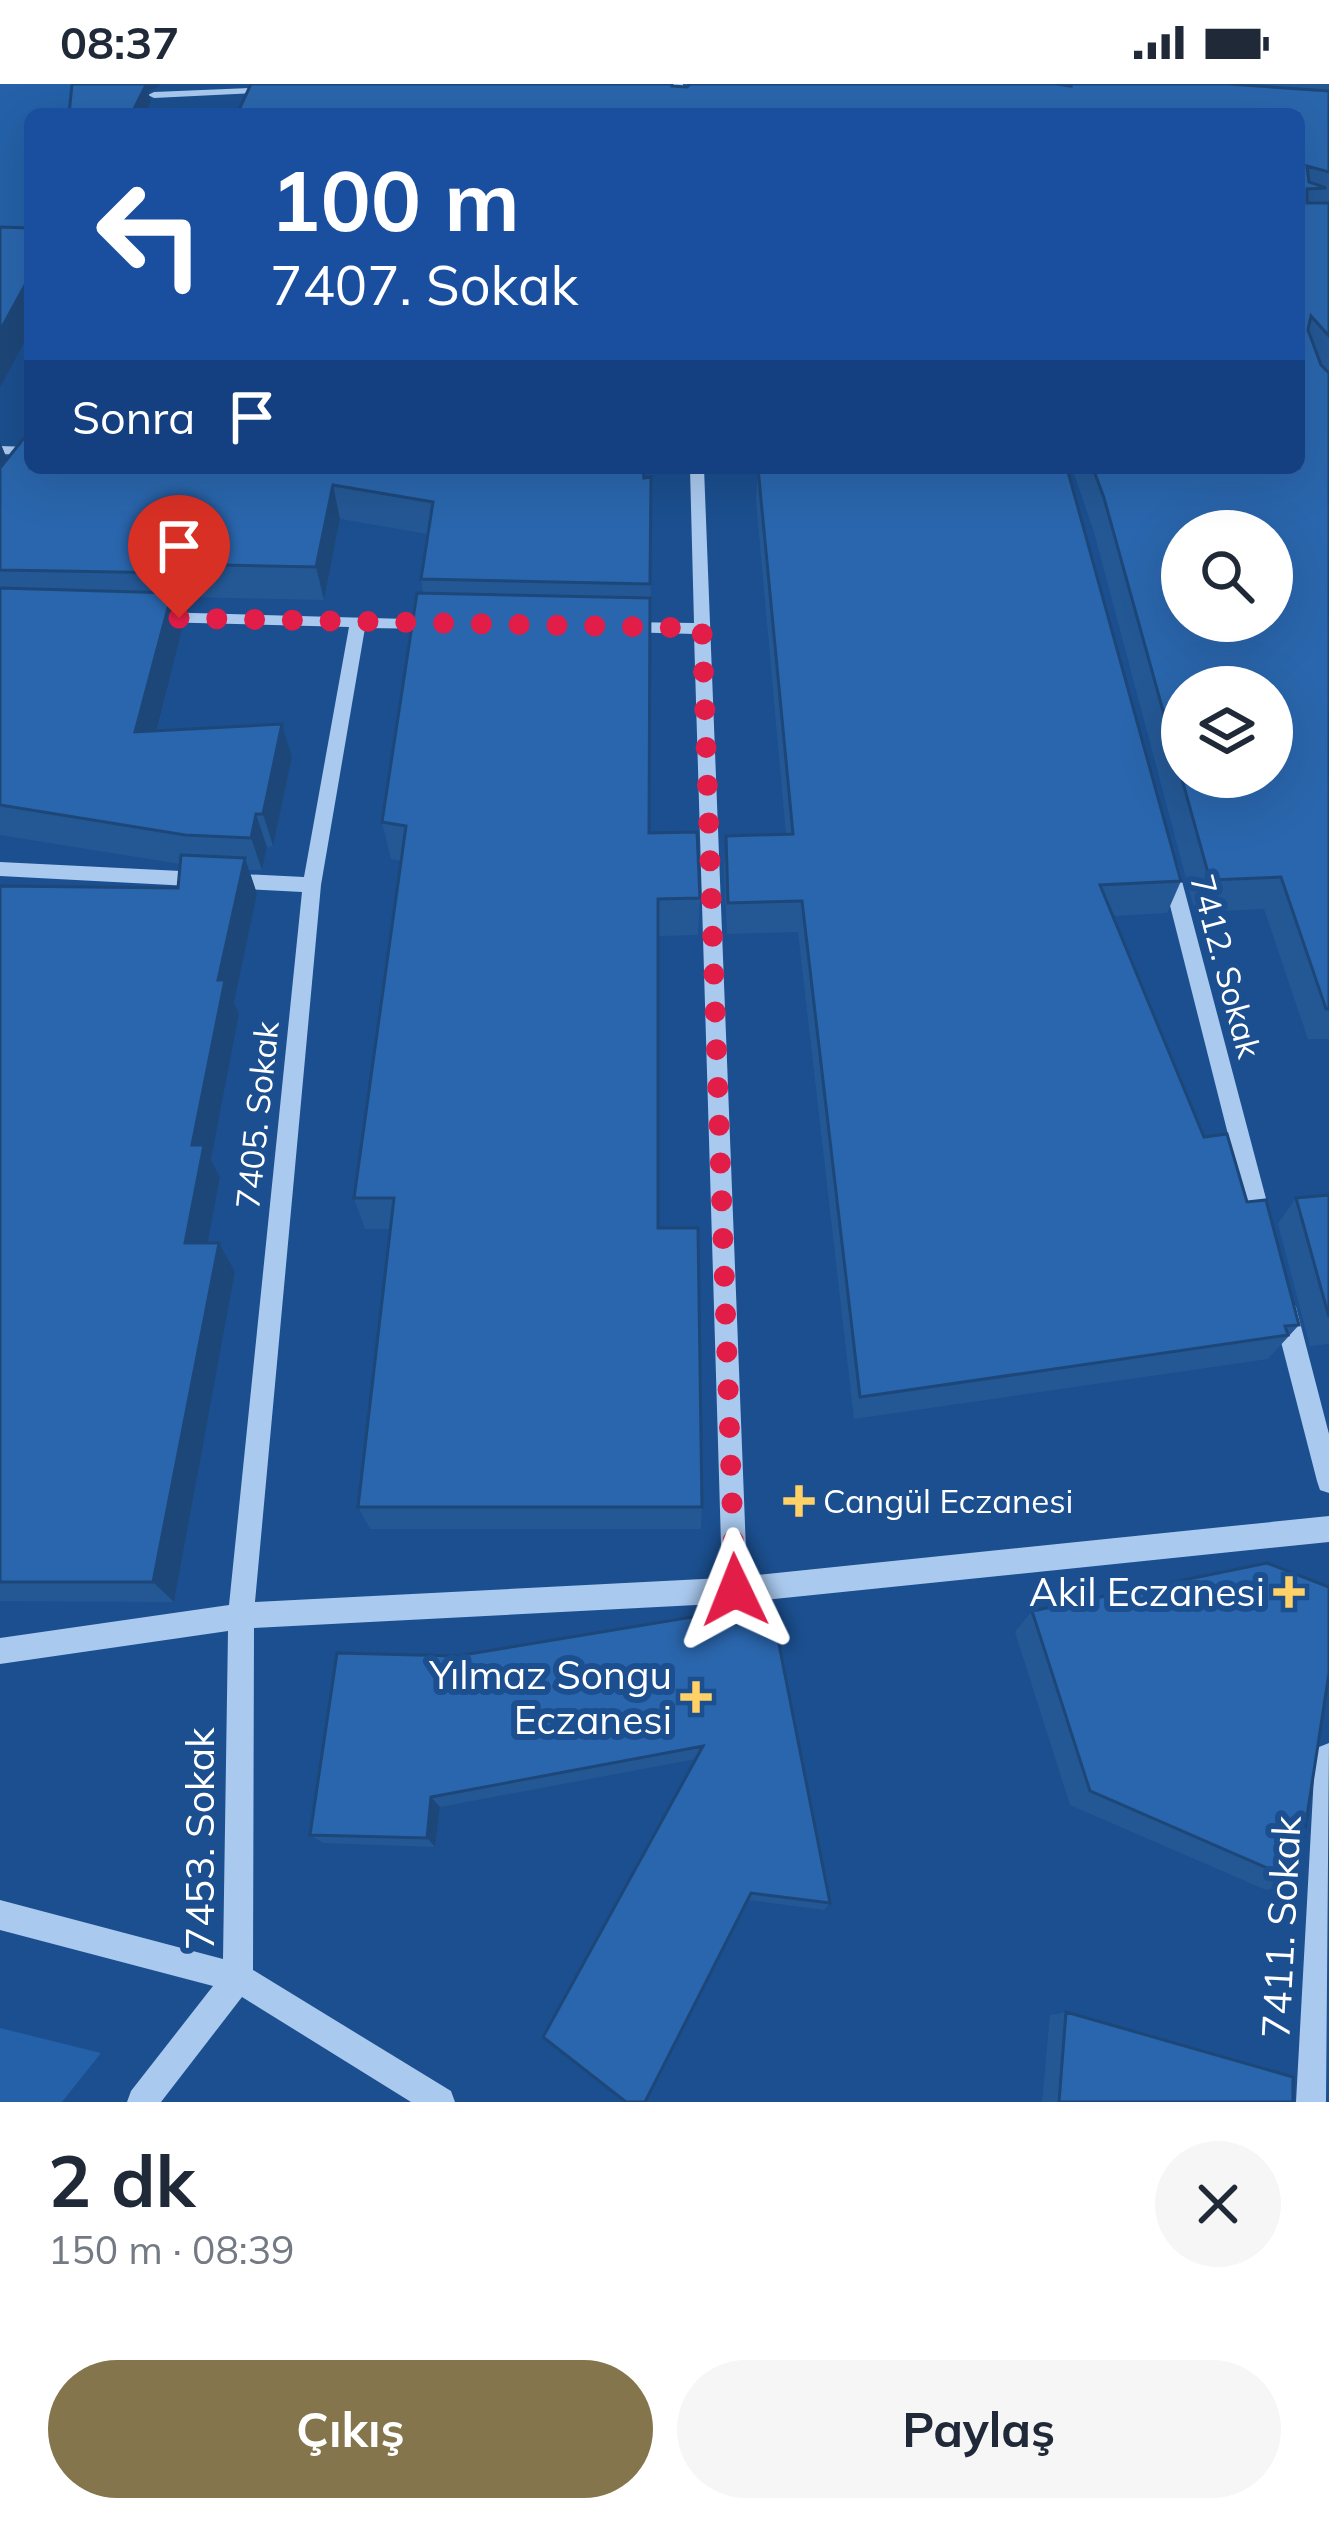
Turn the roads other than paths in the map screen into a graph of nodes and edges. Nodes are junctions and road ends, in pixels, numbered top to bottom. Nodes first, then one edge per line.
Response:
1 (293, 89) edge
2 (154, 90) edge
3 (697, 474) edge
4 (143, 616) edge
5 (358, 623) junction
6 (449, 624) edge
7 (610, 627) edge
8 (702, 628) junction
9 (1160, 834) edge
10 (0, 869) edge
11 (312, 885) junction
12 (1269, 1250) edge
13 (1281, 1296) edge
14 (1329, 1480) edge
15 (1329, 1528) edge
16 (735, 1590) junction
17 (241, 1616) junction
18 (0, 1651) edge
19 (1329, 1757) edge
20 (0, 1915) edge
21 (238, 1978) junction
22 (142, 2102) edge
23 (440, 2102) edge
24 (1311, 2102) edge

1 - 2 street
3 - 8 street
4 - 5 street
5 - 6 street
5 - 11 street, 7405. Sokak
7 - 8 street
8 - 16 street
9 - 12 street, 7412. Sokak
10 - 11 street
11 - 17 street, 7405. Sokak
13 - 14 street
15 - 16 street
16 - 17 street
17 - 18 street
17 - 21 street, 7453. Sokak
19 - 24 street, 7411. Sokak
20 - 21 street
21 - 22 street, 7453. Sokak
21 - 23 street

